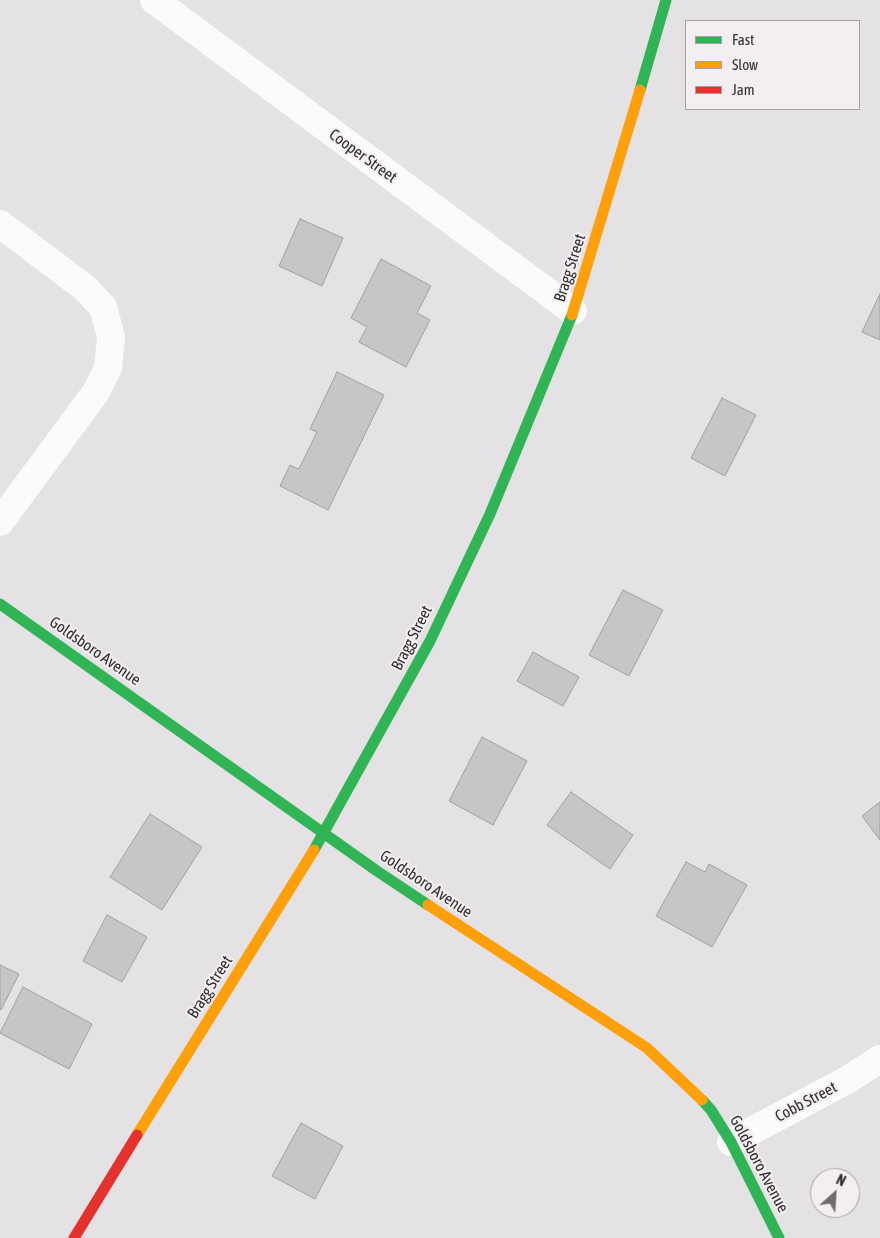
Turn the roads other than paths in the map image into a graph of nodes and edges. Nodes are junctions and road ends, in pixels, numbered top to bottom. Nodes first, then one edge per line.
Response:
1 (154, 0) edge
2 (666, 0) edge
3 (0, 224) edge
4 (573, 311) junction
5 (0, 522) edge
6 (0, 604) edge
7 (324, 833) junction
8 (880, 1059) edge
9 (731, 1142) junction
10 (74, 1238) edge
11 (779, 1238) edge

1 - 4 street, Cooper Street
2 - 4 street, Bragg Street
3 - 5 street
4 - 7 street, Bragg Street
6 - 7 street, Goldsboro Avenue
7 - 9 street, Goldsboro Avenue
7 - 10 street, Bragg Street
8 - 9 street, Cobb Street
9 - 11 street, Goldsboro Avenue

